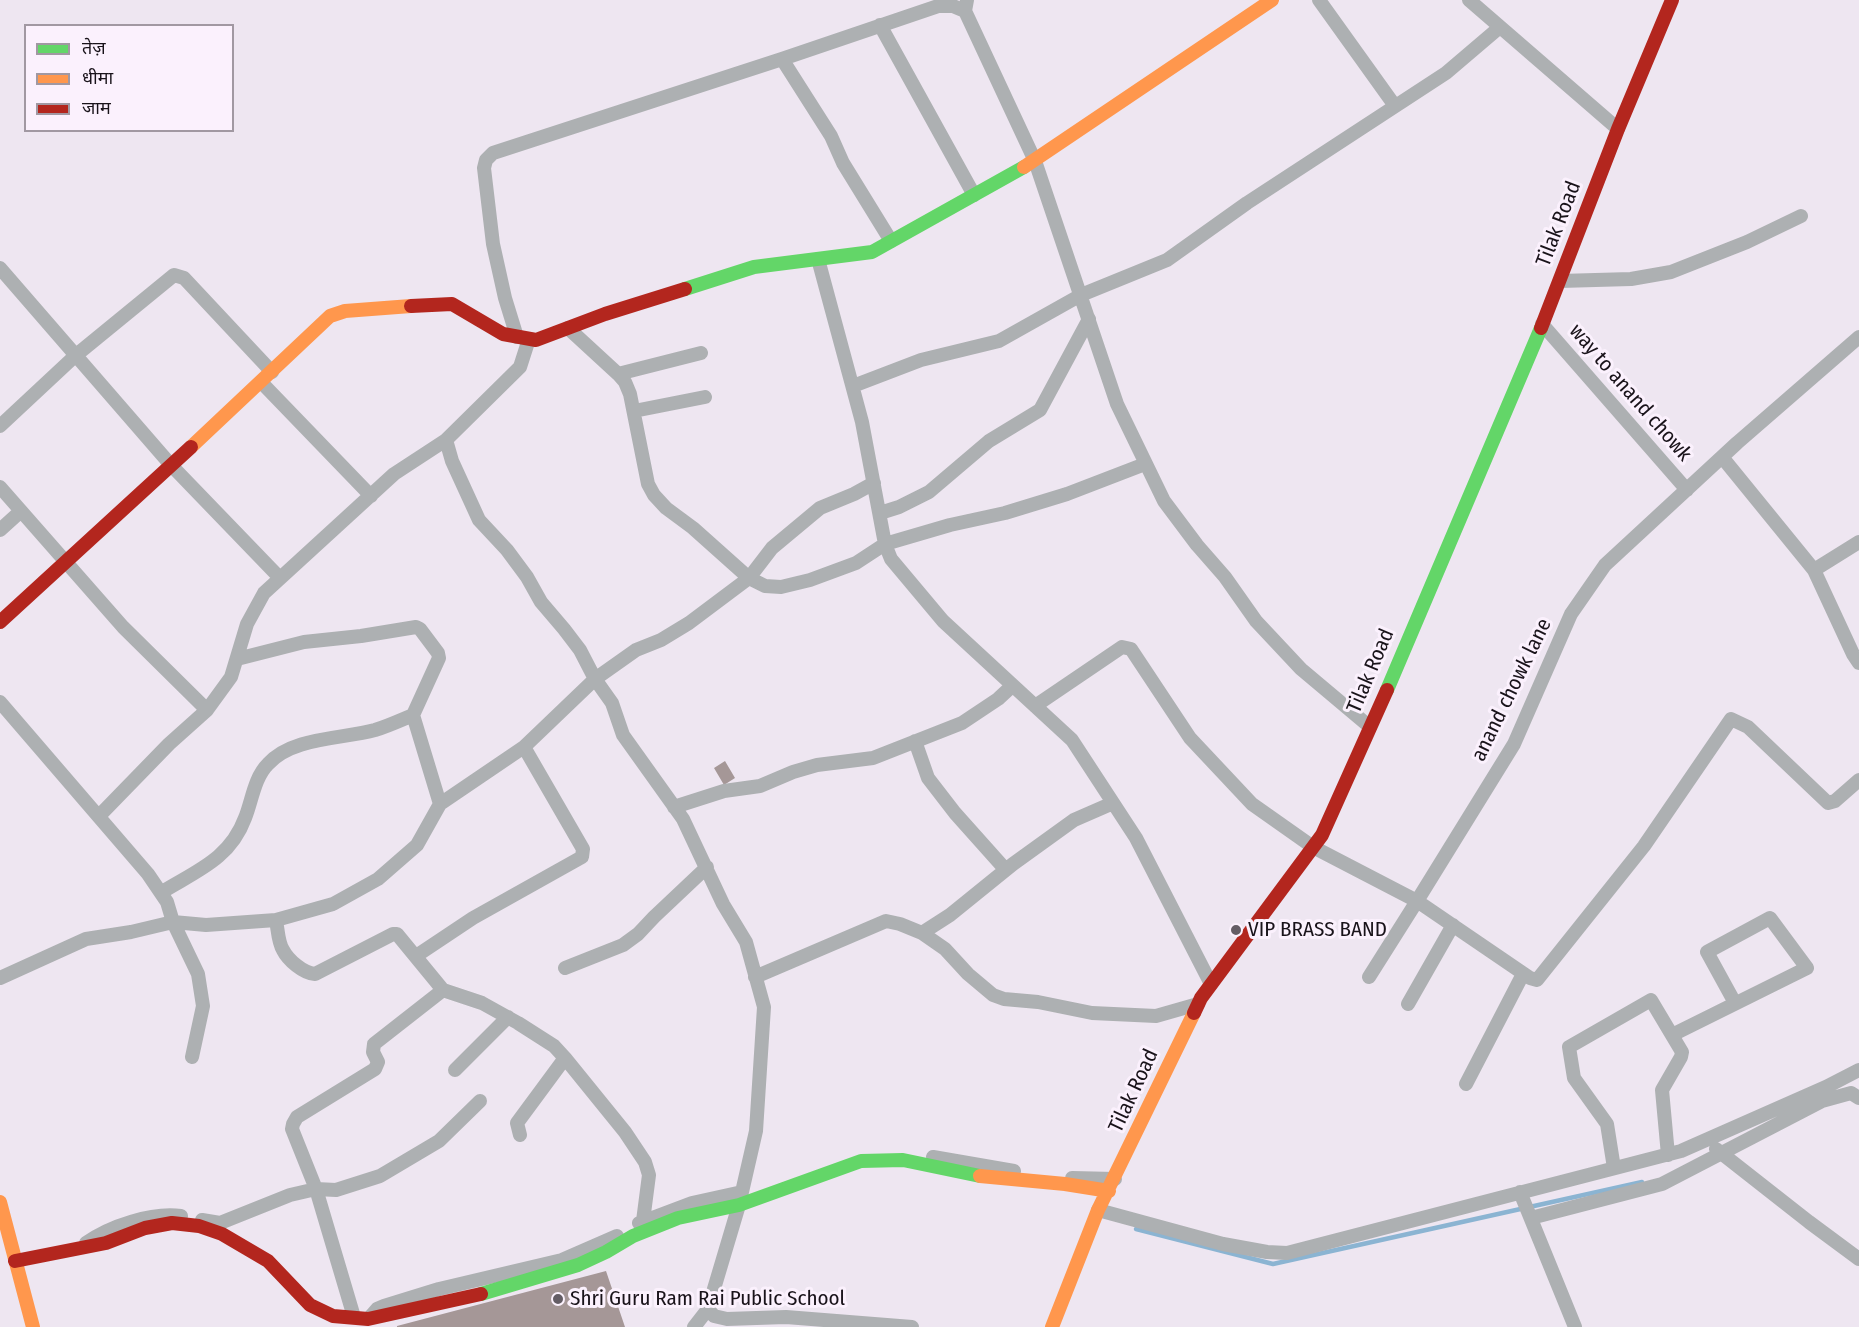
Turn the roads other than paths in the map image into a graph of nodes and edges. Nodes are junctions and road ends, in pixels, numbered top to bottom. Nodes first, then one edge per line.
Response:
1 (1272, 0) edge
2 (1319, 0) edge
3 (1469, 0) edge
4 (1672, 0) edge
5 (966, 5) edge
6 (880, 25) junction
7 (1500, 27) junction
8 (782, 59) junction
9 (1395, 106) junction
10 (1618, 129) junction
11 (1035, 161) junction
12 (974, 195) junction
13 (1801, 216) dead end
14 (891, 241) junction
15 (818, 259) junction
16 (0, 268) edge
17 (1560, 281) junction
18 (1081, 295) junction
19 (1089, 319) junction
20 (1542, 324) junction
21 (568, 328) junction
22 (1859, 337) edge
23 (523, 338) junction
24 (701, 353) dead end
25 (75, 356) junction
26 (618, 374) junction
27 (266, 377) junction
28 (853, 386) junction
29 (705, 397) dead end
30 (634, 411) junction
31 (0, 426) edge
32 (446, 440) junction
33 (1722, 457) junction
34 (170, 464) junction
35 (1145, 464) junction
36 (874, 483) junction
37 (0, 487) edge
38 (1687, 490) junction
39 (371, 496) junction
40 (21, 511) junction
41 (880, 513) junction
42 (0, 530) edge
43 (1859, 542) edge
44 (885, 544) junction
45 (65, 562) junction
46 (1814, 570) junction
47 (279, 577) junction
48 (749, 578) junction
49 (0, 622) edge
50 (237, 659) junction
51 (1859, 663) edge
52 (595, 679) junction
53 (1012, 686) junction
54 (0, 702) edge
55 (1035, 706) junction
56 (207, 710) junction
57 (413, 715) junction
58 (1370, 727) junction
59 (915, 741) junction
60 (524, 747) junction
61 (1859, 780) edge
62 (1113, 803) junction
63 (440, 804) junction
64 (674, 807) junction
65 (99, 816) junction
66 (1313, 848) junction
67 (707, 867) junction
68 (1005, 869) junction
69 (162, 892) junction
70 (1418, 900) junction
71 (276, 920) junction
72 (173, 922) junction
73 (1453, 925) junction
74 (922, 933) junction
75 (416, 956) junction
76 (565, 968) dead end
77 (1523, 974) junction
78 (1369, 977) dead end
79 (0, 978) edge
80 (755, 978) junction
81 (1211, 984) junction
82 (443, 990) junction
83 (1735, 1003) junction
84 (1198, 1004) junction
85 (1408, 1004) dead end
86 (508, 1017) junction
87 (1672, 1035) junction
88 (192, 1057) dead end
89 (565, 1058) junction
90 (455, 1070) dead end
91 (1859, 1070) edge
92 (1466, 1083) dead end
93 (1859, 1098) edge
94 (480, 1101) dead end
95 (520, 1135) dead end
96 (1705, 1141) junction
97 (1721, 1153) junction
98 (1668, 1155) junction
99 (1614, 1168) junction
100 (1112, 1185) junction
101 (316, 1189) junction
102 (1520, 1192) junction
103 (741, 1198) junction
104 (0, 1202) edge
105 (1098, 1210) junction
106 (1531, 1218) junction
107 (643, 1221) junction
108 (79, 1249) junction
109 (1859, 1259) edge
110 (15, 1261) junction
111 (708, 1309) junction
112 (354, 1317) junction
113 (371, 1323) edge
114 (33, 1327) edge
115 (693, 1327) edge
116 (912, 1327) edge
117 (1052, 1327) edge
118 (1575, 1327) edge

1 - 11 street
2 - 9 street
3 - 7 street
4 - 10 street, Tilak Road
5 - 6 street
5 - 11 street
6 - 8 street
6 - 12 street
7 - 9 street
7 - 10 street
8 - 14 street
8 - 23 street
9 - 18 street
10 - 17 street, Tilak Road
11 - 12 street
11 - 18 street
12 - 14 street
13 - 17 street
14 - 15 street
15 - 21 street
15 - 28 street
16 - 25 street
17 - 20 street, Tilak Road
18 - 19 street
18 - 28 street
19 - 35 street
19 - 41 street
20 - 38 street, way to anand chowk
20 - 58 street, Tilak Road
21 - 23 street
21 - 26 street
22 - 33 street, anand chowk lane
23 - 27 street
23 - 32 street
24 - 26 street
25 - 27 street
25 - 31 street
25 - 34 street
26 - 30 street
27 - 34 street
27 - 39 street
28 - 36 street
29 - 30 street
30 - 48 street
32 - 39 street
32 - 52 street
33 - 38 street, anand chowk lane
33 - 46 street
34 - 45 street
34 - 47 street
35 - 44 street
35 - 58 street
36 - 41 street
36 - 48 street
37 - 40 street
38 - 70 street, anand chowk lane
39 - 47 street
40 - 42 street
40 - 45 street
41 - 44 street
43 - 46 street
44 - 48 street
44 - 53 street
45 - 49 street
45 - 56 street
46 - 51 street
47 - 50 street
48 - 52 street
50 - 56 street
50 - 57 street
52 - 60 street
52 - 64 street
53 - 55 street
53 - 59 street
54 - 65 street
55 - 62 street
55 - 66 street
56 - 65 street
57 - 63 street
57 - 69 street
58 - 66 street, Tilak Road
59 - 64 street
59 - 68 street
60 - 63 street
60 - 75 street
61 - 77 street
62 - 68 street
62 - 81 street
63 - 71 street
64 - 67 street
65 - 69 street
66 - 70 street
66 - 81 street, Tilak Road
67 - 76 street
67 - 80 street
68 - 74 street
69 - 72 street
70 - 73 street
70 - 78 street, anand chowk lane
71 - 72 street
71 - 75 street
72 - 79 street
72 - 88 street
73 - 77 street
73 - 85 street
74 - 80 street
74 - 84 street
75 - 82 street
77 - 92 street
80 - 103 street
81 - 84 street, Tilak Road
82 - 86 street
82 - 101 street
83 - 83 street
83 - 87 street
84 - 100 street, Tilak Road
86 - 89 street
86 - 90 street
87 - 98 street
87 - 99 street
89 - 95 street
89 - 107 street
91 - 96 street
93 - 97 street
94 - 101 street
96 - 97 street
96 - 98 street
97 - 106 street
97 - 109 street
98 - 99 street
99 - 102 street
100 - 103 street
100 - 105 street, Tilak Road
101 - 108 street
101 - 112 street
102 - 105 street
102 - 106 street
103 - 107 street
103 - 111 street
103 - 113 street
104 - 110 street
105 - 117 street, Tilak Road
106 - 118 street
107 - 113 street
108 - 110 street
108 - 112 street
110 - 114 street
111 - 115 street
111 - 116 street
112 - 113 street

